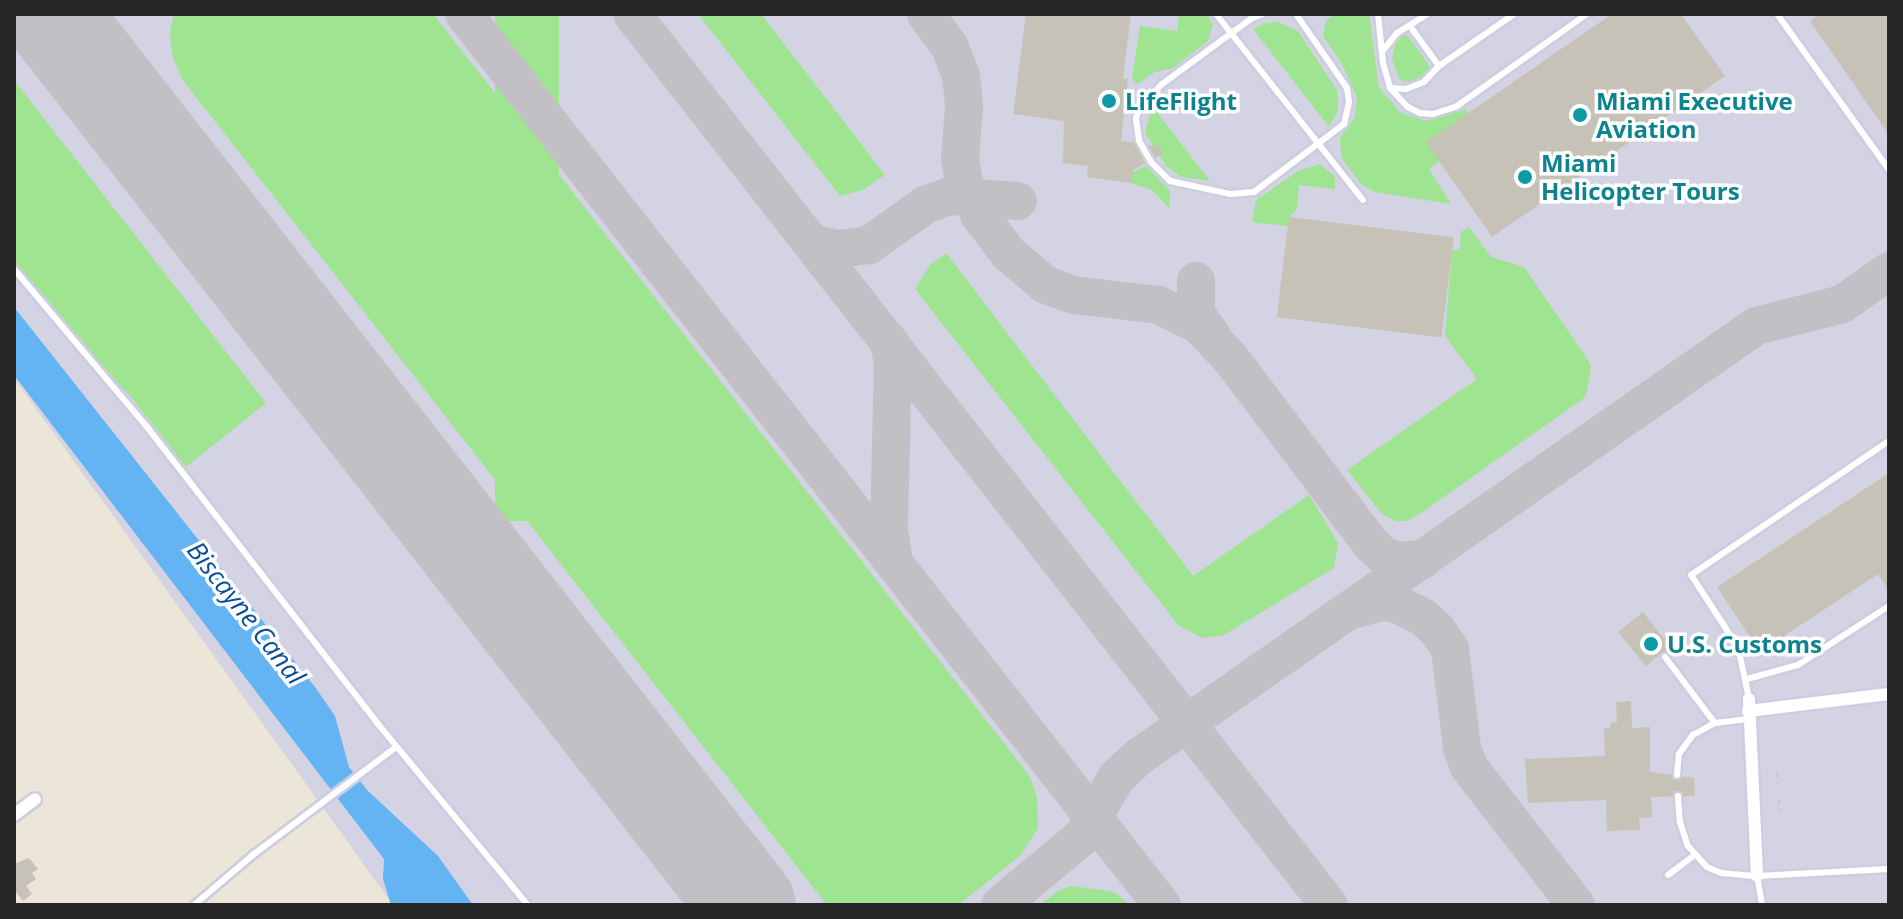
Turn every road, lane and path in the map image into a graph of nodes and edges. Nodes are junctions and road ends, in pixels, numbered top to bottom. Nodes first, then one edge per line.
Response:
1 (1216, 14) edge
2 (1263, 14) edge
3 (1296, 14) edge
4 (1378, 14) edge
5 (1427, 14) edge
6 (1514, 14) edge
7 (1587, 14) edge
8 (1777, 14) edge
9 (1410, 26) junction
10 (1232, 33) junction
11 (1382, 52) junction
12 (1439, 66) junction
13 (1390, 88) junction
14 (1321, 144) junction
15 (1889, 170) edge
16 (1363, 200) dead end
17 (14, 269) edge
18 (1889, 441) edge
19 (1889, 606) edge
20 (1665, 657) dead end
21 (1747, 679) junction
22 (1889, 694) edge
23 (1749, 710) junction
24 (1715, 723) junction
25 (396, 747) junction
26 (1777, 771) dead end
27 (1677, 775) dead end
28 (1778, 783) dead end
29 (1678, 796) dead end
30 (35, 799) dead end
31 (1779, 799) dead end
32 (1779, 812) dead end
33 (14, 815) edge
34 (1695, 855) junction
35 (1889, 869) edge
36 (1668, 875) dead end
37 (1757, 876) junction
38 (194, 905) edge
39 (528, 905) edge
40 (1762, 905) edge

1 - 10 lane
2 - 10 lane
3 - 14 lane
4 - 11 lane
5 - 9 lane
6 - 12 lane
7 - 13 lane
8 - 15 lane
9 - 11 lane
9 - 12 lane
10 - 14 lane
10 - 14 lane
11 - 13 lane
12 - 13 lane
14 - 16 lane
17 - 25 lane
18 - 21 lane
19 - 21 lane
20 - 24 lane
21 - 23 lane
22 - 23 street
23 - 24 lane
23 - 37 street
24 - 27 lane
25 - 38 lane
25 - 39 lane
26 - 28 path
29 - 34 lane
30 - 33 street
31 - 32 path
34 - 36 lane
34 - 37 lane
35 - 37 lane
37 - 40 lane

